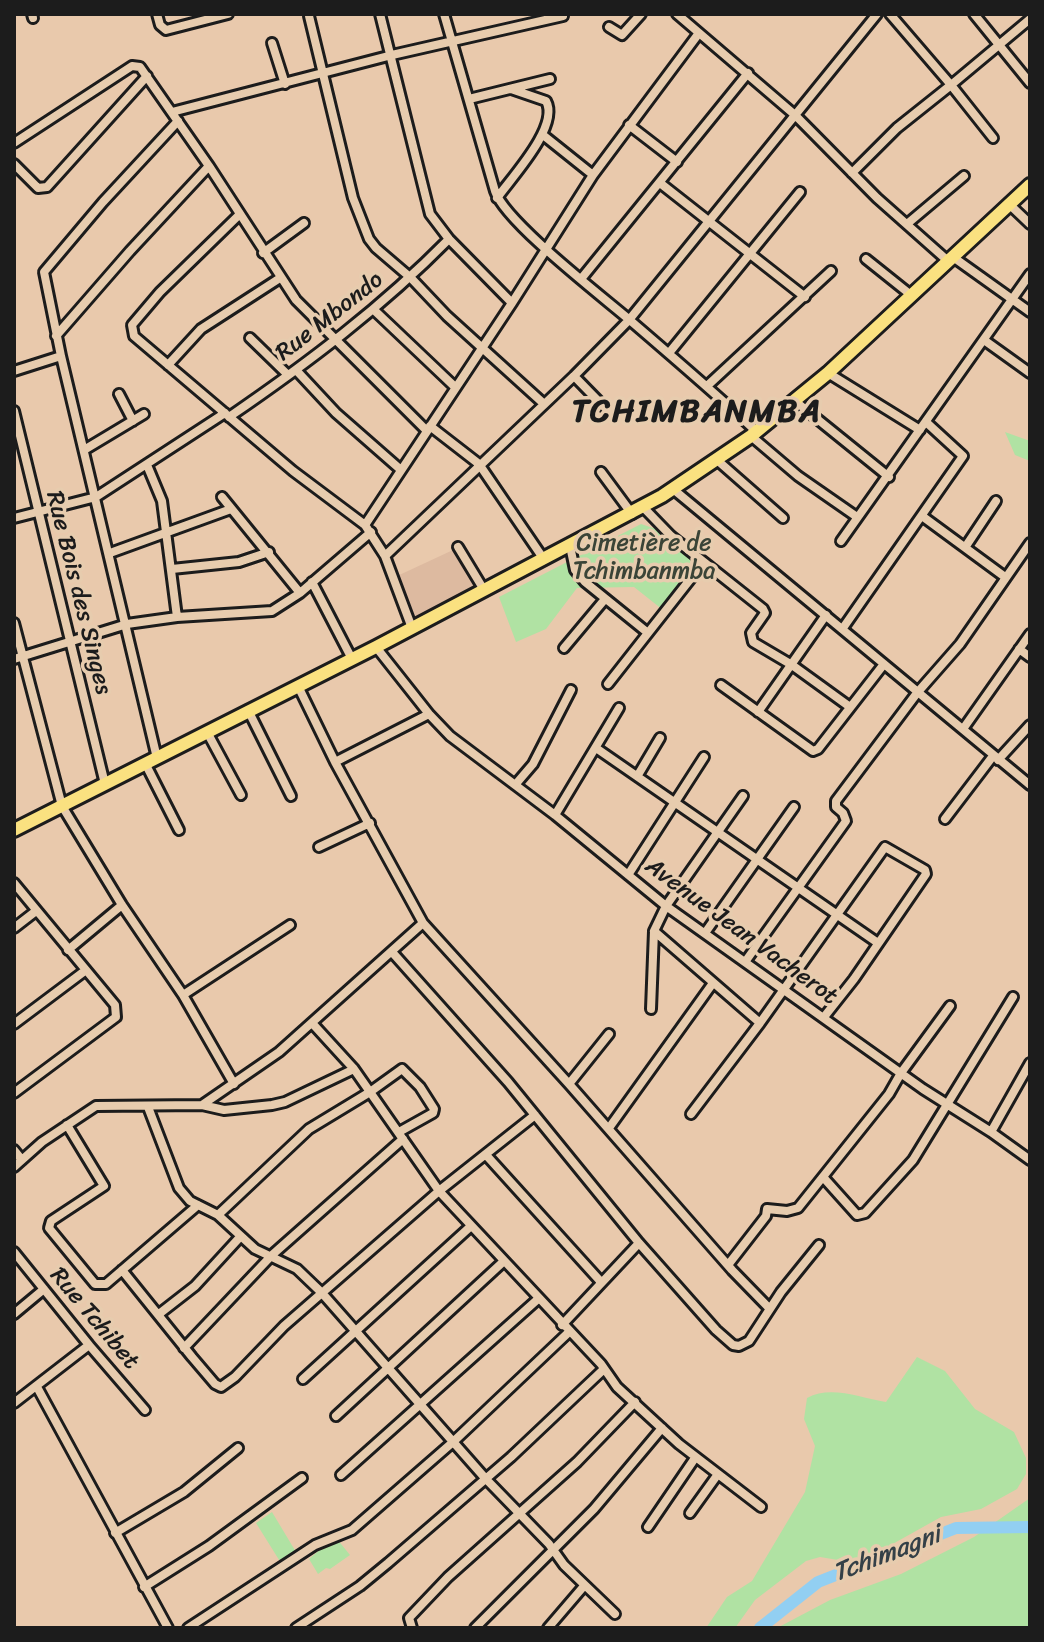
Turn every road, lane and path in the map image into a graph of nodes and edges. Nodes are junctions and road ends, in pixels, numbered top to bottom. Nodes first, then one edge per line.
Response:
1 (157, 14) edge
2 (228, 14) edge
3 (380, 14) edge
4 (444, 14) edge
5 (641, 14) edge
6 (677, 14) edge
7 (877, 14) edge
8 (890, 14) edge
9 (974, 14) edge
10 (309, 16) dead end
11 (563, 16) dead end
12 (1030, 19) edge
13 (609, 27) dead end
14 (699, 33) junction
15 (451, 41) junction
16 (272, 43) dead end
17 (1000, 46) junction
18 (392, 55) junction
19 (748, 73) junction
20 (323, 74) junction
21 (147, 76) junction
22 (550, 79) dead end
23 (1030, 83) edge
24 (285, 84) junction
25 (951, 85) junction
26 (511, 89) junction
27 (469, 99) junction
28 (172, 112) junction
29 (795, 115) junction
30 (178, 121) junction
31 (629, 125) junction
32 (543, 135) junction
33 (993, 138) dead end
34 (14, 143) edge
35 (677, 162) junction
36 (14, 164) edge
37 (209, 166) junction
38 (852, 173) junction
39 (593, 175) junction
40 (964, 176) dead end
41 (660, 183) junction
42 (1030, 185) edge
43 (800, 192) dead end
44 (497, 198) junction
45 (1009, 204) junction
46 (240, 214) junction
47 (710, 222) junction
48 (304, 223) dead end
49 (907, 224) junction
50 (1030, 224) edge
51 (449, 239) junction
52 (546, 249) junction
53 (263, 253) junction
54 (749, 254) junction
55 (866, 259) dead end
56 (951, 259) junction
57 (831, 271) dead end
58 (1030, 274) edge
59 (280, 278) junction
60 (411, 278) junction
61 (581, 279) junction
62 (911, 295) junction
63 (805, 297) junction
64 (1012, 300) junction
65 (512, 303) junction
66 (374, 310) junction
67 (1030, 312) edge
68 (629, 320) junction
69 (56, 336) junction
70 (250, 338) dead end
71 (984, 340) junction
72 (336, 341) junction
73 (482, 347) junction
74 (669, 353) junction
75 (61, 356) junction
76 (168, 365) junction
77 (14, 371) edge
78 (292, 372) junction
79 (828, 373) junction
80 (1030, 373) edge
81 (574, 376) junction
82 (707, 386) junction
83 (455, 387) junction
84 (119, 394) dead end
85 (795, 401) junction
86 (543, 403) junction
87 (14, 411) edge
88 (144, 414) dead end
89 (227, 415) junction
90 (612, 415) dead end
91 (133, 421) junction
92 (923, 426) junction
93 (429, 428) junction
94 (754, 434) junction
95 (84, 450) junction
96 (717, 460) junction
97 (479, 464) junction
98 (147, 465) junction
99 (401, 470) junction
100 (601, 472) dead end
101 (889, 477) junction
102 (673, 489) junction
103 (96, 497) junction
104 (222, 497) dead end
105 (996, 501) dead end
106 (231, 509) junction
107 (38, 511) junction
108 (637, 511) junction
109 (922, 516) junction
110 (857, 517) junction
111 (14, 518) edge
112 (783, 518) dead end
113 (368, 529) junction
114 (167, 532) junction
115 (841, 541) dead end
116 (1030, 543) edge
117 (570, 546) junction
118 (966, 546) junction
119 (458, 547) dead end
120 (269, 552) junction
121 (110, 553) junction
122 (385, 556) junction
123 (543, 558) junction
124 (703, 563) junction
125 (172, 569) junction
126 (1005, 577) junction
127 (312, 582) junction
128 (484, 590) junction
129 (300, 593) junction
130 (605, 599) junction
131 (826, 615) junction
132 (177, 617) junction
133 (14, 623) edge
134 (127, 624) junction
135 (412, 628) junction
136 (843, 628) junction
137 (648, 633) junction
138 (1030, 634) edge
139 (69, 642) junction
140 (376, 647) junction
141 (564, 648) dead end
142 (1019, 649) junction
143 (1030, 657) edge
144 (18, 658) edge
145 (352, 659) junction
146 (884, 664) junction
147 (792, 665) junction
148 (608, 684) dead end
149 (721, 685) dead end
150 (298, 686) junction
151 (571, 690) dead end
152 (917, 693) junction
153 (850, 707) junction
154 (619, 708) dead end
155 (248, 710) junction
156 (758, 712) junction
157 (429, 714) junction
158 (1030, 725) edge
159 (963, 729) junction
160 (207, 732) junction
161 (660, 738) dead end
162 (596, 748) junction
163 (704, 757) dead end
164 (996, 758) junction
165 (151, 760) junction
166 (335, 762) junction
167 (638, 775) junction
168 (105, 784) junction
169 (515, 785) junction
170 (1030, 785) edge
171 (241, 795) dead end
172 (291, 796) dead end
173 (743, 796) dead end
174 (677, 803) junction
175 (62, 806) junction
176 (794, 807) dead end
177 (555, 815) junction
178 (945, 819) dead end
179 (370, 823) junction
180 (14, 830) edge
181 (179, 830) dead end
182 (718, 833) junction
183 (319, 847) dead end
184 (758, 859) junction
185 (628, 875) junction
186 (14, 883) edge
187 (799, 887) junction
188 (122, 905) junction
189 (666, 906) junction
190 (36, 911) junction
191 (836, 912) junction
192 (423, 923) junction
193 (290, 925) dead end
194 (14, 928) edge
195 (654, 931) junction
196 (705, 933) junction
197 (878, 943) junction
198 (68, 950) junction
199 (392, 952) junction
200 (745, 962) junction
201 (86, 970) junction
202 (713, 983) junction
203 (784, 988) junction
204 (183, 995) junction
205 (1013, 997) dead end
206 (950, 1006) dead end
207 (651, 1009) dead end
208 (824, 1017) junction
209 (312, 1023) junction
210 (760, 1023) junction
211 (14, 1024) edge
212 (609, 1034) dead end
213 (1030, 1063) edge
214 (354, 1069) junction
215 (901, 1073) junction
216 (234, 1084) junction
217 (569, 1084) junction
218 (370, 1092) junction
219 (14, 1093) edge
220 (948, 1104) junction
221 (202, 1105) junction
222 (148, 1107) junction
223 (691, 1114) dead end
224 (535, 1115) junction
225 (67, 1125) junction
226 (609, 1128) junction
227 (991, 1132) junction
228 (401, 1136) junction
229 (14, 1150) edge
230 (487, 1156) junction
231 (1029, 1159) edge
232 (22, 1160) junction
233 (14, 1167) edge
234 (823, 1177) junction
235 (439, 1191) junction
236 (198, 1205) junction
237 (218, 1215) junction
238 (471, 1226) junction
239 (240, 1237) junction
240 (639, 1243) junction
241 (819, 1245) dead end
242 (14, 1252) edge
243 (272, 1255) junction
244 (504, 1261) junction
245 (728, 1265) junction
246 (122, 1270) junction
247 (601, 1282) junction
248 (44, 1289) junction
249 (322, 1293) junction
250 (538, 1299) junction
251 (769, 1308) junction
252 (14, 1314) edge
253 (159, 1314) junction
254 (566, 1328) junction
255 (354, 1332) junction
256 (89, 1345) junction
257 (184, 1348) junction
258 (387, 1369) junction
259 (604, 1369) junction
260 (303, 1379) dead end
261 (37, 1387) junction
262 (635, 1402) junction
263 (14, 1403) edge
264 (419, 1404) junction
265 (145, 1410) dead end
266 (336, 1416) dead end
267 (662, 1428) junction
268 (453, 1442) junction
269 (238, 1448) dead end
270 (695, 1458) junction
271 (718, 1474) junction
272 (341, 1475) dead end
273 (302, 1478) dead end
274 (485, 1478) junction
275 (761, 1507) dead end
276 (690, 1513) dead end
277 (517, 1514) junction
278 (648, 1527) dead end
279 (115, 1533) junction
280 (553, 1549) junction
281 (584, 1586) junction
282 (144, 1587) junction
283 (615, 1614) dead end
284 (168, 1628) edge
285 (188, 1628) edge
286 (296, 1628) edge
287 (412, 1628) edge
288 (475, 1628) edge
289 (548, 1628) edge

1 - 2 street
3 - 18 street
4 - 15 street
5 - 13 street
6 - 14 street
7 - 29 street
8 - 25 street
9 - 17 street
10 - 20 street
11 - 15 street
12 - 17 street
14 - 19 street
14 - 31 street
15 - 18 street
15 - 27 street
16 - 24 street
17 - 23 street
17 - 25 street
18 - 20 street
18 - 51 street
19 - 29 street
19 - 35 street
20 - 24 street
20 - 60 street
21 - 28 street
21 - 34 street
21 - 36 street
22 - 26 street
24 - 28 street
25 - 33 street
25 - 38 street
26 - 27 street
26 - 32 street
27 - 44 street
28 - 30 street
29 - 38 street
29 - 47 street
30 - 37 street
30 - 69 street
31 - 35 street
31 - 39 street
32 - 39 street
32 - 44 street
35 - 41 street
37 - 46 street
37 - 69 street
38 - 49 street
39 - 52 street
40 - 49 street
41 - 47 street
41 - 61 street
42 - 45 highway
43 - 54 street
44 - 52 street
45 - 50 street
45 - 56 highway
46 - 53 street
46 - 76 street
47 - 54 street
47 - 68 street
48 - 53 street
49 - 56 street
51 - 60 street, Rue Mbondo
51 - 65 street
52 - 61 street
52 - 65 street
53 - 59 street
54 - 63 street
54 - 74 street
55 - 62 street
56 - 62 highway
56 - 64 street
57 - 63 street
58 - 64 street
59 - 72 street
59 - 76 street
60 - 66 street, Rue Mbondo
60 - 73 street
61 - 68 street
62 - 79 highway
63 - 82 street
64 - 67 street
64 - 71 street
65 - 73 street
66 - 72 street, Rue Mbondo
66 - 83 street
68 - 74 street
68 - 81 street
69 - 75 street
70 - 78 street
71 - 80 street
71 - 92 street
72 - 78 street, Rue Mbondo
72 - 93 street
73 - 83 street
73 - 86 street
74 - 82 street
75 - 77 street
75 - 95 street
76 - 89 street
78 - 89 street, Rue Mbondo
78 - 99 street
79 - 85 highway
79 - 92 street
81 - 86 street
81 - 90 street
82 - 94 street
83 - 93 street
84 - 91 street
85 - 94 highway
85 - 101 street
86 - 97 street
87 - 107 street, Rue Bois des Singes
88 - 91 street
89 - 98 street, Rue Mbondo
89 - 113 street
91 - 95 street
92 - 101 street
92 - 109 street
93 - 97 street
93 - 99 street
94 - 96 highway
94 - 110 street
95 - 103 street
96 - 102 highway
96 - 112 street
97 - 122 street
97 - 123 street
98 - 103 street, Rue Mbondo
98 - 114 street
99 - 113 street
100 - 108 street
101 - 110 street
102 - 108 highway
102 - 131 street
103 - 107 street, Rue Mbondo
103 - 121 street
104 - 106 street
105 - 118 street
106 - 114 street
106 - 120 street
107 - 111 street, Rue Mbondo
107 - 139 street, Rue Bois des Singes
108 - 117 highway
108 - 124 street
109 - 118 street
109 - 136 street
110 - 115 street
113 - 122 street
113 - 127 street
114 - 121 street
114 - 125 street
116 - 126 street
117 - 123 highway
117 - 130 street
118 - 126 street
119 - 128 street
120 - 125 street
120 - 129 street
121 - 134 street
122 - 135 street
123 - 128 highway
124 - 137 street
124 - 147 street
125 - 132 street
126 - 152 street
127 - 129 street
127 - 145 street
128 - 135 highway
129 - 132 street
130 - 137 street
130 - 141 street
131 - 136 street
131 - 147 street
132 - 134 street
133 - 144 street
134 - 139 street
134 - 165 street
135 - 140 highway
136 - 146 street
137 - 148 street
138 - 142 street
139 - 144 street
139 - 168 street, Rue Bois des Singes
140 - 145 highway
140 - 157 street
142 - 143 street
142 - 159 street
144 - 175 street
145 - 150 highway
146 - 152 street
146 - 153 street
147 - 153 street
147 - 156 street
149 - 156 street
150 - 155 highway
150 - 166 street
151 - 169 street
152 - 159 street
152 - 187 street
153 - 156 street
154 - 162 street
155 - 160 highway
155 - 172 street
157 - 166 street
157 - 169 street, Avenue Jean Vacherot
158 - 164 street
159 - 164 street
160 - 165 highway
160 - 171 street
161 - 167 street
162 - 167 street
162 - 177 street
163 - 174 street
164 - 170 street
164 - 178 street
165 - 168 highway
165 - 181 street
166 - 179 street
167 - 174 street
168 - 175 highway
169 - 177 street, Avenue Jean Vacherot
173 - 182 street
174 - 182 street
174 - 185 street
175 - 180 highway
175 - 188 street
176 - 184 street
177 - 185 street, Avenue Jean Vacherot
179 - 183 street
179 - 192 street
182 - 184 street
182 - 189 street
184 - 187 street
184 - 196 street
185 - 189 street, Avenue Jean Vacherot
186 - 190 street
187 - 191 street
187 - 200 street
188 - 198 street
188 - 204 street
189 - 195 street
189 - 196 street, Avenue Jean Vacherot
190 - 194 street
190 - 198 street
191 - 197 street
191 - 197 street
191 - 203 street
192 - 199 street
192 - 217 street
193 - 204 street
195 - 202 street
195 - 207 street
196 - 200 street, Avenue Jean Vacherot
197 - 208 street
198 - 201 street
199 - 209 street
199 - 224 street
200 - 203 street, Avenue Jean Vacherot
201 - 211 street
201 - 219 street
202 - 210 street
202 - 226 street
203 - 208 street, Avenue Jean Vacherot
203 - 210 street
204 - 216 street
205 - 220 street
206 - 215 street
208 - 215 street, Avenue Jean Vacherot
209 - 214 street
209 - 216 street
210 - 223 street
212 - 217 street
213 - 227 street
214 - 218 street
214 - 221 street
215 - 220 street, Avenue Jean Vacherot
215 - 234 street
216 - 221 street
217 - 226 street
218 - 228 street
218 - 228 street
218 - 237 street
220 - 227 street, Avenue Jean Vacherot
220 - 234 street
221 - 222 street
222 - 225 street
222 - 236 street
224 - 230 street
224 - 240 street
225 - 232 street
225 - 246 street
226 - 245 street
227 - 231 street
228 - 235 street
228 - 243 street
229 - 232 street
230 - 235 street
230 - 247 street
232 - 233 street
234 - 245 street
235 - 238 street
235 - 249 street
236 - 237 street
236 - 246 street
237 - 239 street
238 - 244 street
238 - 255 street
239 - 243 street
239 - 253 street
240 - 247 street
240 - 251 street
241 - 251 street
242 - 248 street, Rue Tchibet
243 - 249 street
243 - 257 street
244 - 250 street
244 - 258 street
245 - 251 street
246 - 253 street
247 - 254 street
248 - 252 street
248 - 256 street, Rue Tchibet
249 - 255 street
249 - 257 street
250 - 254 street
250 - 264 street
253 - 257 street
254 - 259 street
254 - 268 street
255 - 258 street
255 - 260 street
256 - 261 street
256 - 265 street, Rue Tchibet
258 - 264 street
258 - 266 street
259 - 262 street
259 - 274 street
261 - 263 street
261 - 279 street
262 - 267 street
262 - 277 street
264 - 268 street
264 - 272 street
267 - 270 street
267 - 280 street
268 - 274 street
268 - 285 street
269 - 279 street
270 - 271 street
270 - 278 street
271 - 275 street
271 - 276 street
273 - 282 street
274 - 277 street
274 - 286 street
277 - 280 street
277 - 287 street
279 - 282 street
280 - 281 street
280 - 288 street
281 - 283 street
281 - 289 street
282 - 284 street

